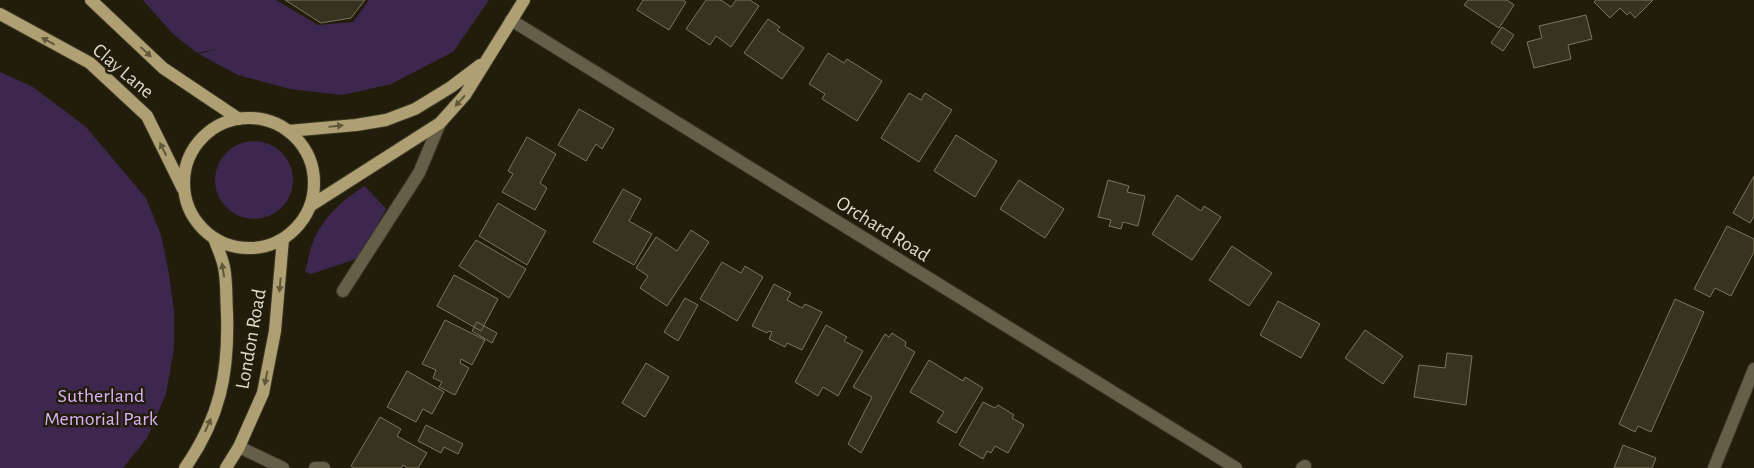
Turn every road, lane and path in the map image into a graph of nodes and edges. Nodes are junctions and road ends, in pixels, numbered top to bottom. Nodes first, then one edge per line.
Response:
1 (91, 0) edge
2 (524, 0) edge
3 (0, 14) edge
4 (511, 20) junction
5 (486, 60) junction
6 (239, 119) junction
7 (440, 123) junction
8 (288, 131) junction
9 (185, 193) junction
10 (310, 206) junction
11 (214, 238) junction
12 (283, 238) junction
13 (343, 291) dead end
14 (1752, 377) edge
15 (239, 447) junction
16 (185, 468) edge
17 (226, 468) edge
18 (283, 468) edge
19 (315, 468) edge
20 (324, 468) edge
21 (1236, 468) edge
22 (1714, 468) edge

1 -> 6 main road, Clay Lane
2 - 4 main road, London Road
9 -> 3 main road, Clay Lane
4 - 5 main road, London Road
4 - 21 street, Orchard Road
5 -> 7 main road, London Road
8 -> 5 main road, London Road
6 - 8 main road, London Road
6 - 9 main road, London Road
7 - 10 main road, London Road
7 - 13 street, London Road
8 - 10 main road, London Road
9 - 11 main road, London Road
10 - 12 main road, London Road
11 - 12 main road, London Road
16 -> 11 main road, London Road
12 -> 15 main road, London Road
14 - 22 street
15 - 17 main road, London Road
15 - 18 street
19 - 20 street

